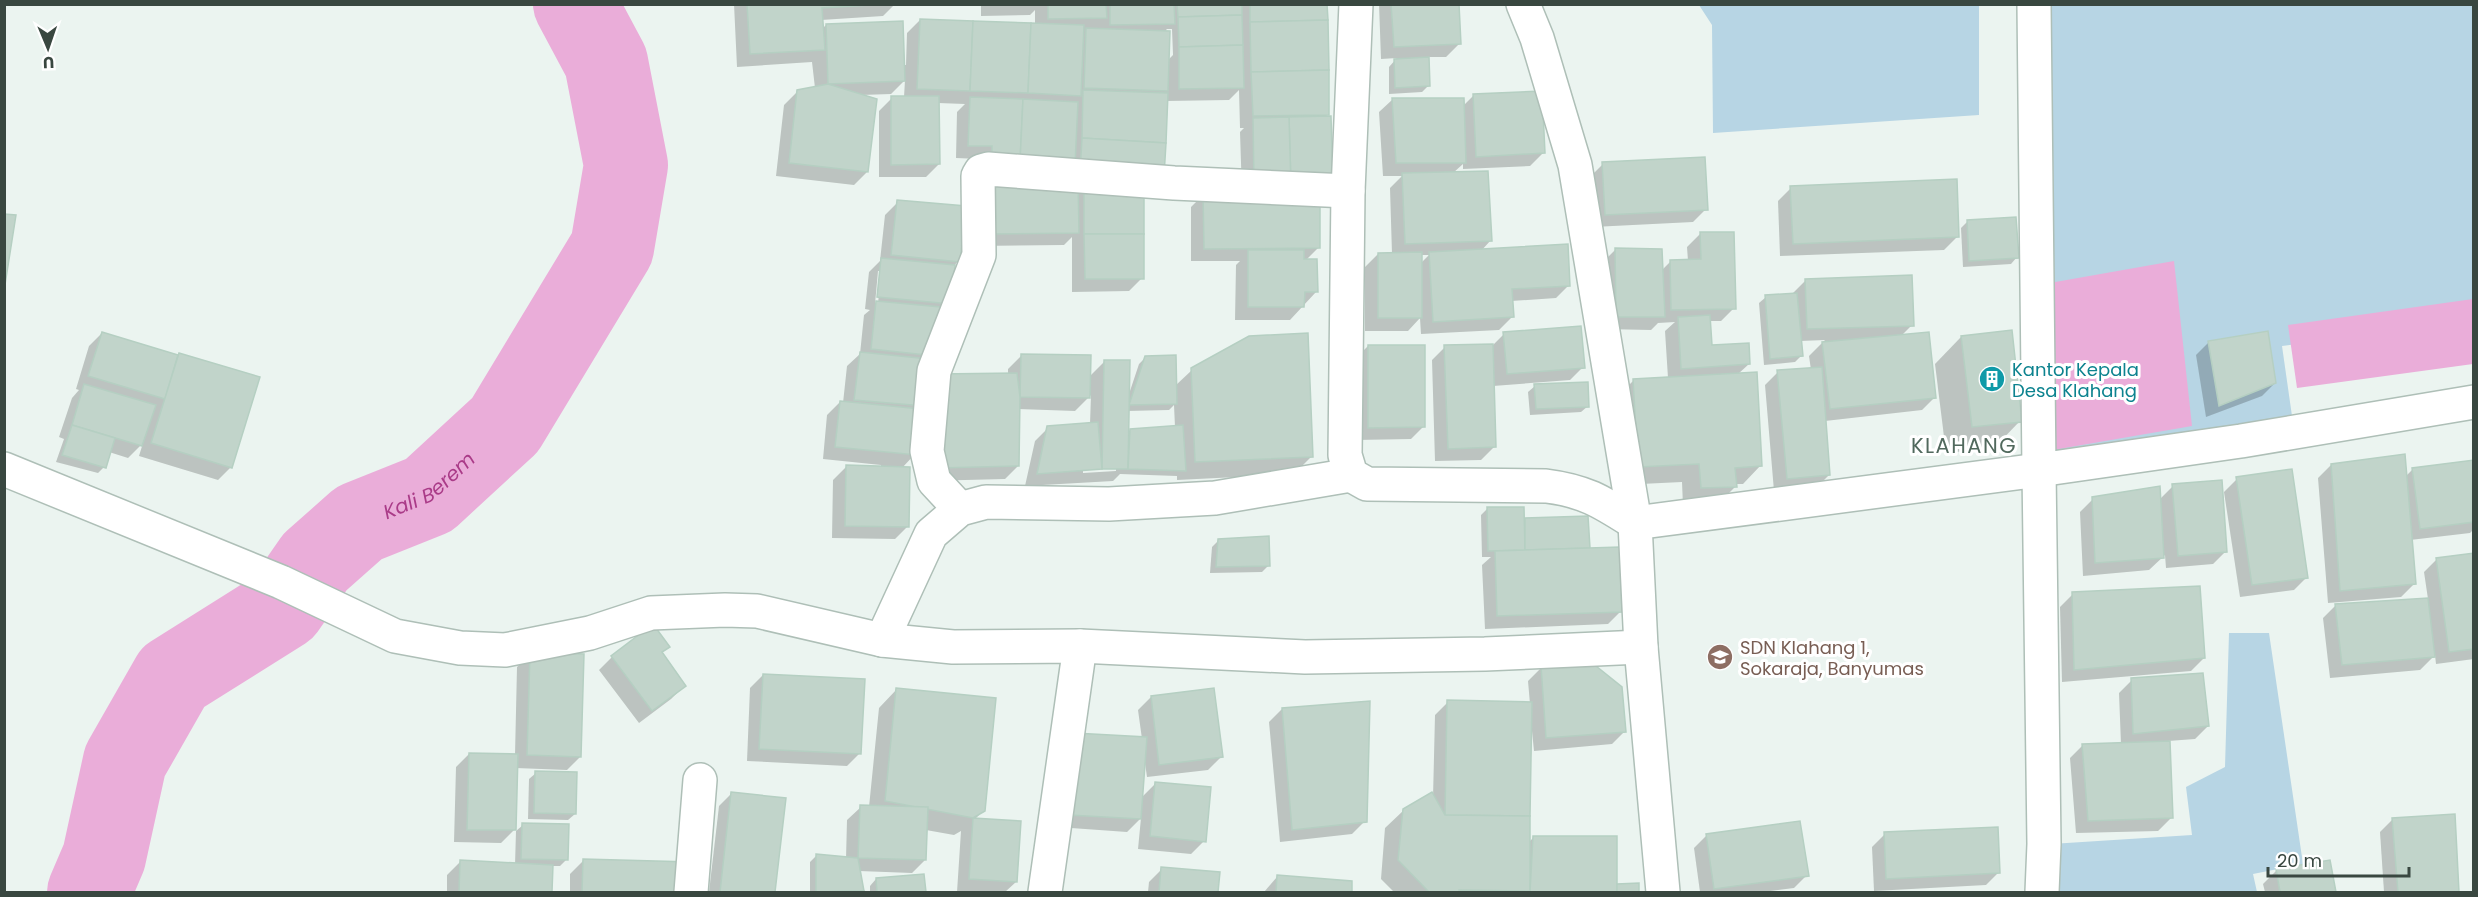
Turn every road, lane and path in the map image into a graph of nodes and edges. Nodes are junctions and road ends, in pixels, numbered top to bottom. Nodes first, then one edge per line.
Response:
1 (1356, 4) edge
2 (1523, 4) edge
3 (2034, 4) edge
4 (1348, 191) junction
5 (2474, 402) edge
6 (4, 469) edge
7 (2039, 470) junction
8 (1351, 475) junction
9 (960, 509) junction
10 (1635, 523) junction
11 (882, 640) junction
12 (1080, 646) junction
13 (1641, 647) junction
14 (700, 780) dead end
15 (691, 892) edge
16 (1045, 892) edge
17 (1663, 892) edge
18 (2042, 892) edge

1 - 4 street
2 - 10 street
3 - 7 street
4 - 8 street
4 - 9 street
5 - 7 street
6 - 11 street
7 - 10 street
7 - 18 street
8 - 9 street
8 - 10 street
9 - 11 street
10 - 13 street
11 - 12 street
12 - 13 street
12 - 16 street
13 - 17 street
14 - 15 street

